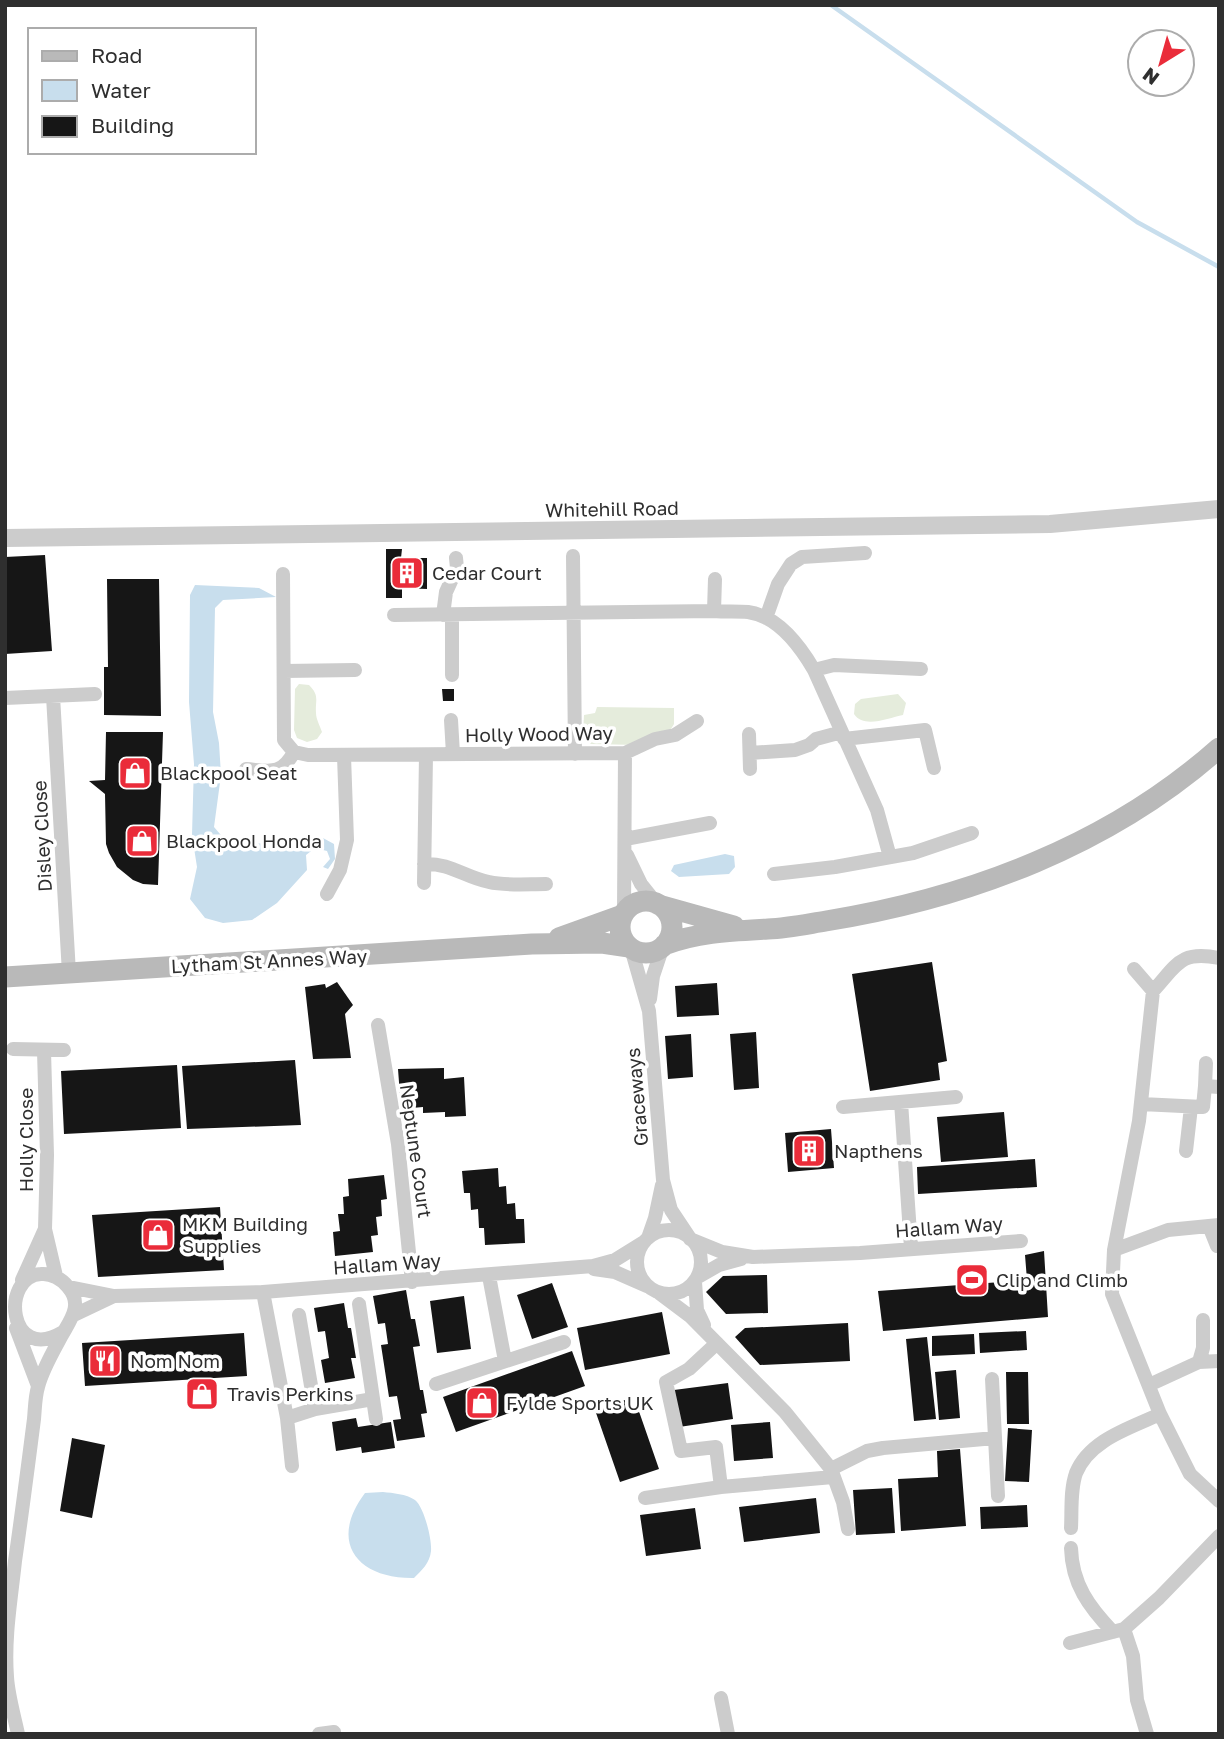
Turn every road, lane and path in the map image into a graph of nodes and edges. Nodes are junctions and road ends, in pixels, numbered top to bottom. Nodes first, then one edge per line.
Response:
1 (1219, 509) edge
2 (5, 538) edge
3 (865, 553) dead end
4 (573, 556) dead end
5 (456, 558) dead end
6 (283, 574) dead end
7 (715, 579) dead end
8 (714, 611) junction
9 (573, 614) junction
10 (394, 615) dead end
11 (447, 615) junction
12 (766, 618) junction
13 (921, 669) dead end
14 (355, 670) dead end
15 (814, 670) junction
16 (284, 671) junction
17 (452, 675) dead end
18 (94, 694) dead end
19 (53, 696) junction
20 (5, 698) edge
21 (451, 720) dead end
22 (697, 721) dead end
23 (749, 734) dead end
24 (843, 736) junction
25 (1219, 748) edge
26 (294, 752) junction
27 (625, 753) junction
28 (750, 753) junction
29 (453, 754) junction
30 (575, 754) junction
31 (426, 755) junction
32 (344, 756) junction
33 (934, 768) dead end
34 (246, 769) dead end
35 (750, 769) dead end
36 (710, 823) dead end
37 (972, 833) dead end
38 (626, 843) junction
39 (890, 857) junction
40 (424, 864) junction
41 (774, 874) dead end
42 (424, 883) dead end
43 (546, 884) dead end
44 (327, 894) dead end
45 (658, 904) junction
46 (623, 914) junction
47 (754, 930) junction
48 (532, 944) junction
49 (664, 946) junction
50 (630, 948) junction
51 (1219, 958) edge
52 (1134, 969) dead end
53 (69, 973) junction
54 (5, 976) edge
55 (1153, 991) junction
56 (649, 1011) junction
57 (378, 1025) dead end
58 (13, 1049) dead end
59 (64, 1050) dead end
60 (44, 1051) junction
61 (1206, 1063) dead end
62 (1212, 1086) edge
63 (956, 1097) dead end
64 (901, 1102) junction
65 (1141, 1104) junction
66 (843, 1107) dead end
67 (1191, 1107) junction
68 (1186, 1151) dead end
69 (663, 1180) junction
70 (1214, 1225) edge
71 (45, 1229) junction
72 (689, 1238) junction
73 (646, 1240) junction
74 (1021, 1241) dead end
75 (1217, 1246) edge
76 (911, 1248) junction
77 (1114, 1250) junction
78 (753, 1257) junction
79 (578, 1268) junction
80 (56, 1276) junction
81 (489, 1276) junction
82 (696, 1279) junction
83 (412, 1282) junction
84 (14, 1287) edge
85 (69, 1287) junction
86 (653, 1289) junction
87 (263, 1292) junction
88 (114, 1296) junction
89 (359, 1304) dead end
90 (74, 1315) junction
91 (299, 1315) dead end
92 (1203, 1320) dead end
93 (10, 1321) edge
94 (63, 1332) junction
95 (564, 1342) dead end
96 (717, 1343) junction
97 (1219, 1361) edge
98 (505, 1362) junction
99 (1199, 1362) junction
100 (992, 1379) dead end
101 (436, 1384) dead end
102 (1149, 1385) junction
103 (38, 1386) junction
104 (373, 1399) junction
105 (315, 1409) junction
106 (1160, 1414) junction
107 (287, 1418) junction
108 (376, 1419) dead end
109 (995, 1438) junction
110 (292, 1466) dead end
111 (832, 1473) junction
112 (721, 1488) junction
113 (998, 1496) dead end
114 (645, 1498) dead end
115 (1219, 1501) edge
116 (1071, 1528) dead end
117 (848, 1530) dead end
118 (1219, 1536) edge
119 (1071, 1548) dead end
120 (1119, 1630) junction
121 (1070, 1643) dead end
122 (6, 1677) edge
123 (720, 1698) dead end
124 (18, 1734) edge
125 (728, 1734) edge
126 (1147, 1734) edge

1 - 2 street, Whitehill Road
3 - 12 street
4 - 9 street
5 - 11 street
6 - 16 street
7 - 8 street
8 - 9 street
8 - 12 street
9 - 11 street
9 - 30 street
10 - 11 street
11 - 17 street
12 - 15 street
13 - 15 street
14 - 16 street
15 - 24 street
16 - 26 street
18 - 19 street
19 - 20 street
19 - 53 street, Disley Close
21 - 29 street, Holly Wood Way
22 - 27 street, Holly Wood Way
23 - 28 street
24 - 28 street
24 - 33 street
24 - 39 street
25 - 47 main road
26 - 32 street, Holly Wood Way
26 - 34 street
27 - 30 street, Holly Wood Way
27 - 38 street, Holly Wood Way
28 - 35 street
29 - 30 street, Holly Wood Way
29 - 31 street, Holly Wood Way
31 - 32 street, Holly Wood Way
31 - 40 street
32 - 44 street
36 - 38 street
37 - 39 street
38 - 45 street, Holly Wood Way
38 - 46 street, Holly Wood Way
39 - 41 street
40 - 42 street
40 - 43 street
45 - 46 main road
45 - 47 main road
45 - 49 main road
46 - 48 main road, Lytham St Annes Way
46 - 50 main road
47 - 49 main road
48 - 50 main road, Lytham St Annes Way
48 - 53 main road, Lytham St Annes Way
49 - 50 main road
49 - 56 street, Graceways
50 - 56 street, Graceways
51 - 55 street
52 - 55 street
53 - 54 main road, Lytham St Annes Way
55 - 65 street
56 - 69 street, Graceways
57 - 83 street, Neptune Court
58 - 60 street
59 - 60 street
60 - 71 street, Holly Close
61 - 62 street
62 - 67 street
63 - 64 street
64 - 66 street
64 - 76 street
65 - 67 street
65 - 77 street
67 - 68 street
69 - 72 street, Graceways
69 - 73 street, Graceways
70 - 75 street
70 - 77 street
71 - 80 street, Holly Close
71 - 84 street, Holly Close
72 - 73 street
72 - 78 street, Hallam Way
72 - 82 street
73 - 79 street, Hallam Way
73 - 86 street
74 - 76 street, Hallam Way
76 - 78 street, Hallam Way
77 - 102 street
78 - 82 street, Hallam Way
79 - 81 street, Hallam Way
79 - 86 street, Hallam Way
80 - 84 street
80 - 85 street
81 - 83 street, Hallam Way
81 - 98 street
82 - 86 street
82 - 96 street
83 - 87 street, Hallam Way
84 - 93 street
85 - 88 street, Hallam Way
85 - 90 street
86 - 96 street, Hallam Way
87 - 88 street, Hallam Way
87 - 107 street
88 - 90 street, Hallam Way
89 - 104 street
90 - 94 street
91 - 105 street
92 - 99 street
93 - 94 street
93 - 103 street
94 - 103 street
95 - 98 street
96 - 111 street
96 - 112 street
97 - 99 street
98 - 101 street
99 - 102 street
100 - 109 street
102 - 106 street
103 - 122 street
104 - 105 street
104 - 108 street
105 - 107 street
106 - 115 street
106 - 116 street
107 - 110 street
109 - 111 street
109 - 113 street
111 - 112 street
111 - 117 street
112 - 114 street
118 - 120 street
119 - 120 street
120 - 121 street
120 - 126 street
122 - 124 street
123 - 125 street

